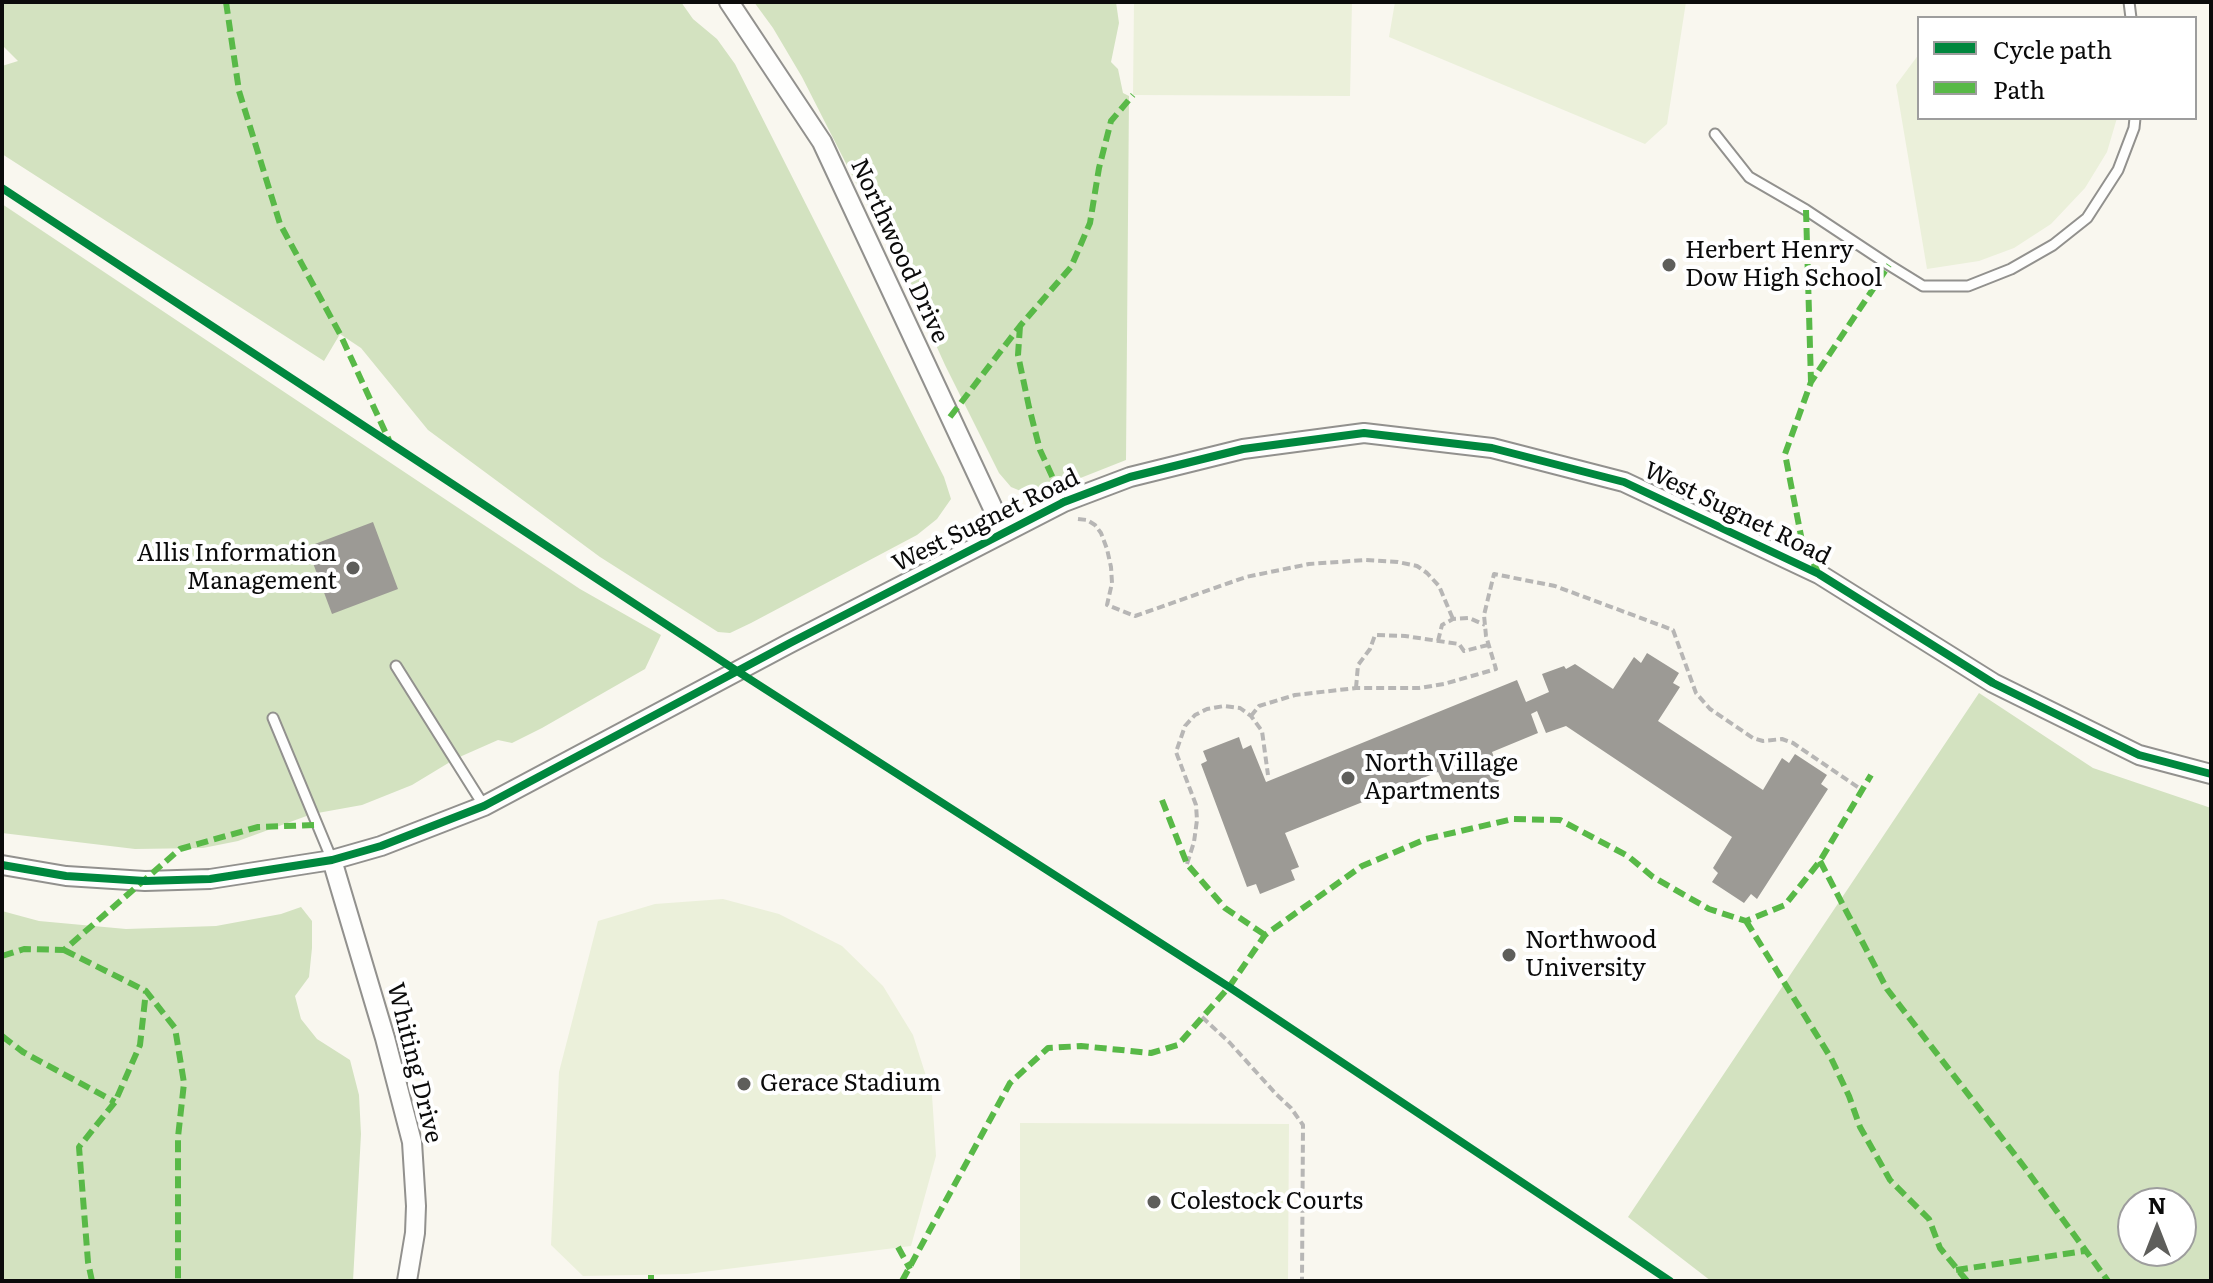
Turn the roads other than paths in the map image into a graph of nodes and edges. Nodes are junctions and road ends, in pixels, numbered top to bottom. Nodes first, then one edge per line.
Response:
1 (729, 2) edge
2 (2135, 120) edge
3 (1715, 134) dead end
4 (1004, 532) junction
5 (396, 666) dead end
6 (273, 718) dead end
7 (2211, 774) edge
8 (484, 806) junction
9 (332, 860) junction
10 (2, 865) edge
11 (407, 1281) edge

1 - 4 street, Northwood Drive
2 - 3 lane
4 - 7 street, West Sugnet Road
4 - 8 street, West Sugnet Road
5 - 8 lane
6 - 9 lane
8 - 9 street, West Sugnet Road
9 - 10 street, West Sugnet Road
9 - 11 street, Whiting Drive

